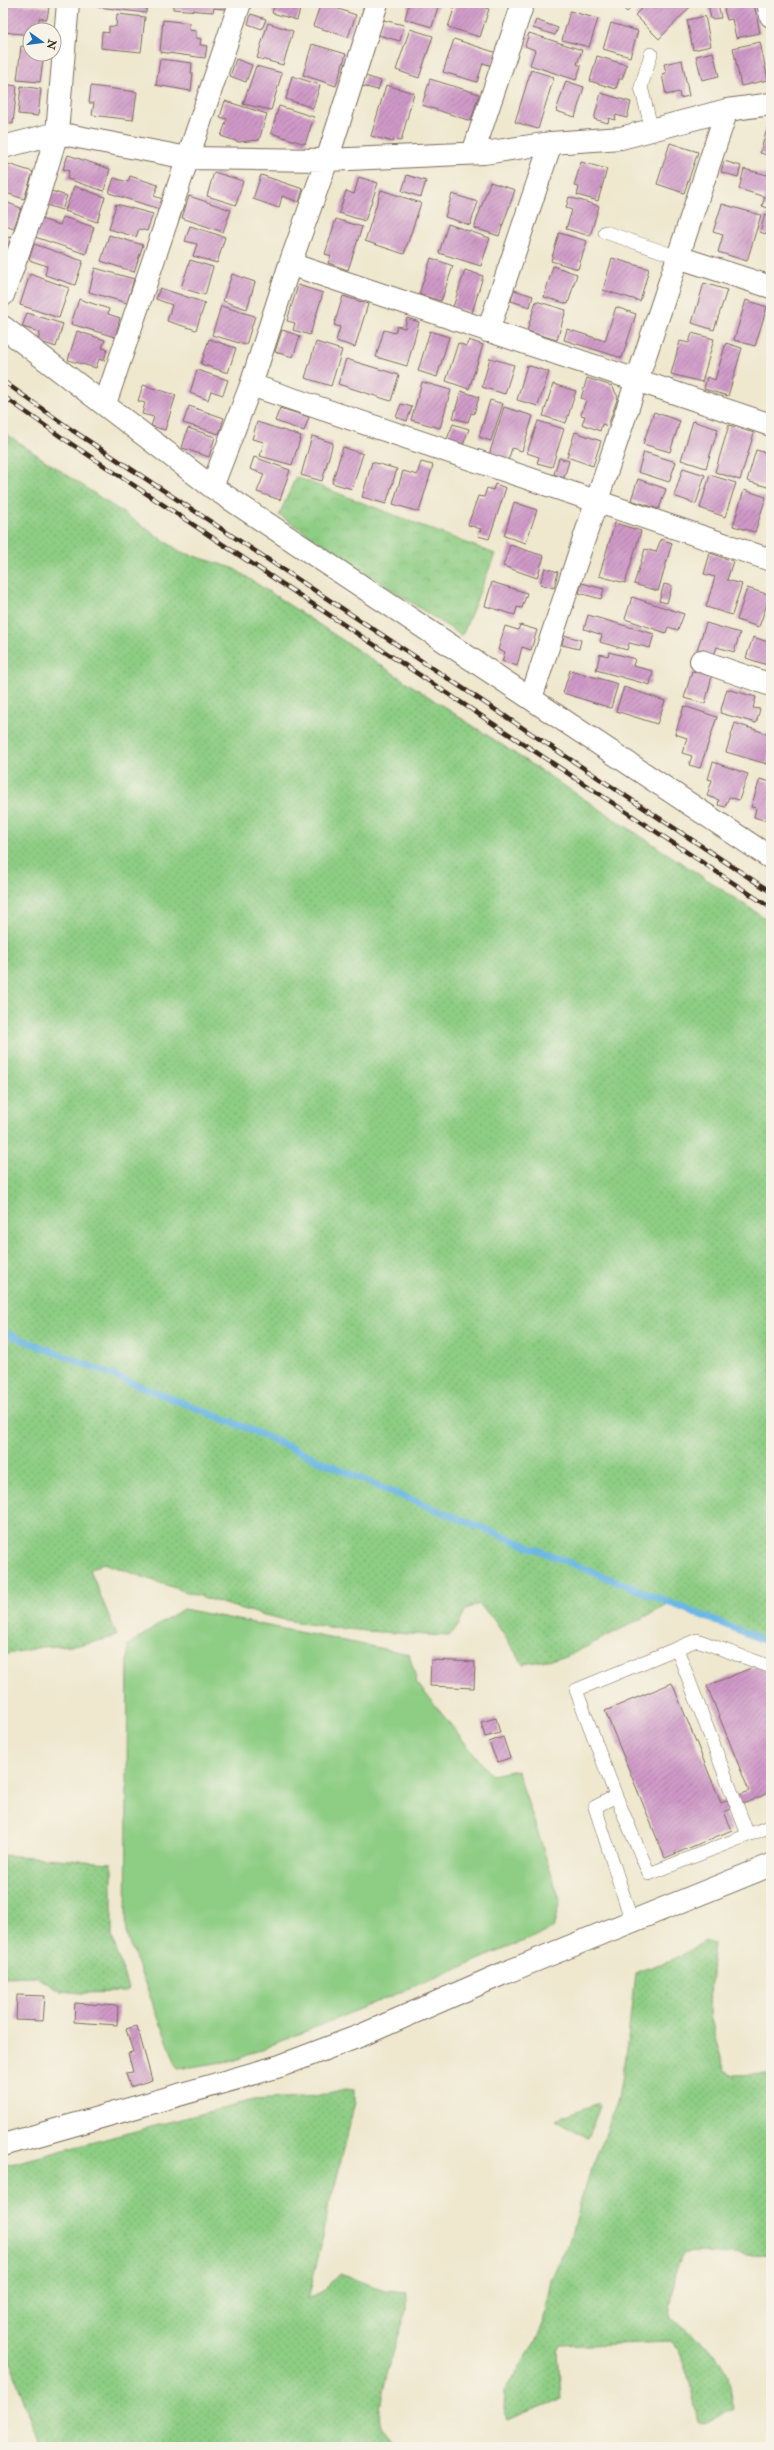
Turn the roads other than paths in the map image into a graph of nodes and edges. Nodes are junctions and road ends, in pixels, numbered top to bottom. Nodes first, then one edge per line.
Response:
1 (68, 3) edge
2 (240, 3) edge
3 (377, 3) edge
4 (523, 3) edge
5 (768, 3) edge
6 (771, 16) edge
7 (651, 54) dead end
8 (771, 104) edge
9 (727, 110) junction
10 (652, 130) junction
11 (57, 133) junction
12 (551, 143) junction
13 (3, 147) edge
14 (473, 153) junction
15 (188, 158) junction
16 (327, 160) junction
17 (605, 232) dead end
18 (678, 256) junction
19 (290, 264) junction
20 (771, 288) edge
21 (3, 295) edge
22 (3, 327) edge
23 (488, 331) junction
24 (637, 381) junction
25 (251, 385) junction
26 (105, 404) junction
27 (771, 425) edge
28 (212, 487) junction
29 (596, 500) junction
30 (771, 560) edge
31 (701, 661) dead end
32 (771, 684) edge
33 (531, 698) junction
34 (771, 858) edge
35 (677, 1649) junction
36 (771, 1667) edge
37 (616, 1796) junction
38 (771, 1826) edge
39 (748, 1835) junction
40 (771, 1865) edge
41 (632, 1922) junction
42 (3, 2145) edge

1 - 11 street
2 - 15 street
3 - 16 street
4 - 14 street
5 - 6 street
7 - 10 lane
8 - 9 street
9 - 10 street
9 - 18 street
10 - 12 street
11 - 13 street
11 - 15 street
11 - 21 street
12 - 14 street
12 - 23 street
14 - 16 street
15 - 16 street
15 - 26 street
16 - 19 street
17 - 18 lane
18 - 20 street
18 - 24 street
19 - 23 street
19 - 25 street
22 - 26 street
23 - 24 street
24 - 27 street
24 - 29 street
25 - 28 street
25 - 29 street
26 - 28 street
28 - 33 street
29 - 30 street
29 - 33 street
31 - 32 street
33 - 34 street
35 - 36 lane
35 - 37 lane
35 - 39 lane
37 - 39 lane
37 - 41 lane
38 - 39 lane
40 - 41 street
41 - 42 street

